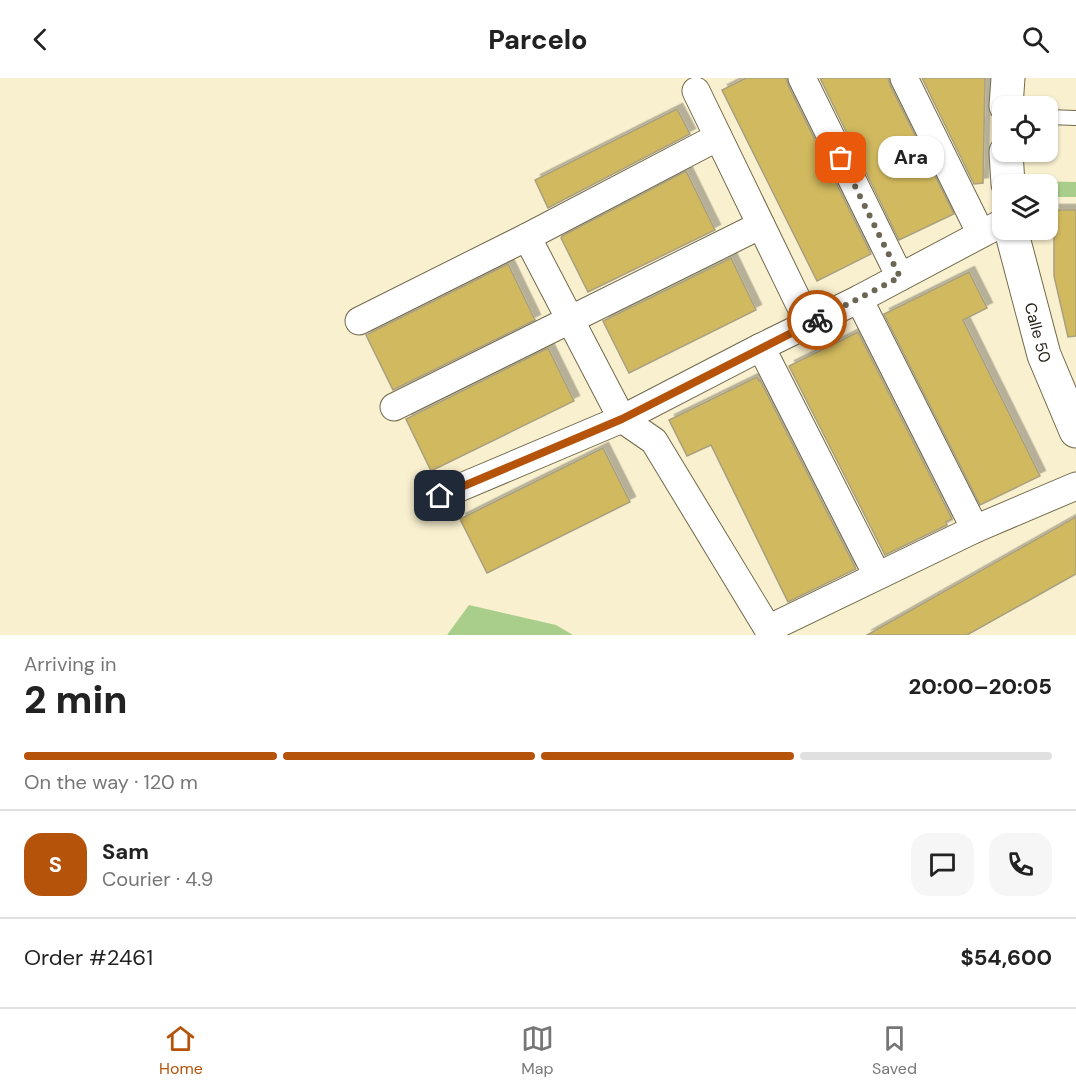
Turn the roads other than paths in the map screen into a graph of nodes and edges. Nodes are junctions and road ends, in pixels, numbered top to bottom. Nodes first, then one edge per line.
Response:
1 (801, 78) edge
2 (904, 78) edge
3 (1008, 78) edge
4 (696, 91) dead end
5 (1007, 96) edge
6 (1058, 117) edge
7 (1076, 118) edge
8 (718, 137) junction
9 (992, 219) edge
10 (761, 225) junction
11 (992, 232) edge
12 (527, 237) junction
13 (1003, 240) edge
14 (900, 277) junction
15 (859, 299) junction
16 (569, 320) junction
17 (359, 321) dead end
18 (809, 324) junction
19 (761, 347) junction
20 (394, 407) dead end
21 (622, 419) junction
22 (1076, 431) edge
23 (1076, 486) edge
24 (440, 496) dead end
25 (975, 529) junction
26 (877, 575) junction

1 - 14 street
2 - 9 street
3 - 5 main road
4 - 8 street
6 - 7 lane
8 - 10 street
8 - 12 street
10 - 16 street
10 - 18 street
11 - 14 street
12 - 16 street
12 - 17 street
13 - 22 main road, Calle 50
14 - 15 street
15 - 18 street
15 - 25 street
16 - 20 street
16 - 21 street
18 - 19 street
19 - 21 street
19 - 26 street
21 - 24 street
21 - 26 street
23 - 25 street
25 - 26 street

